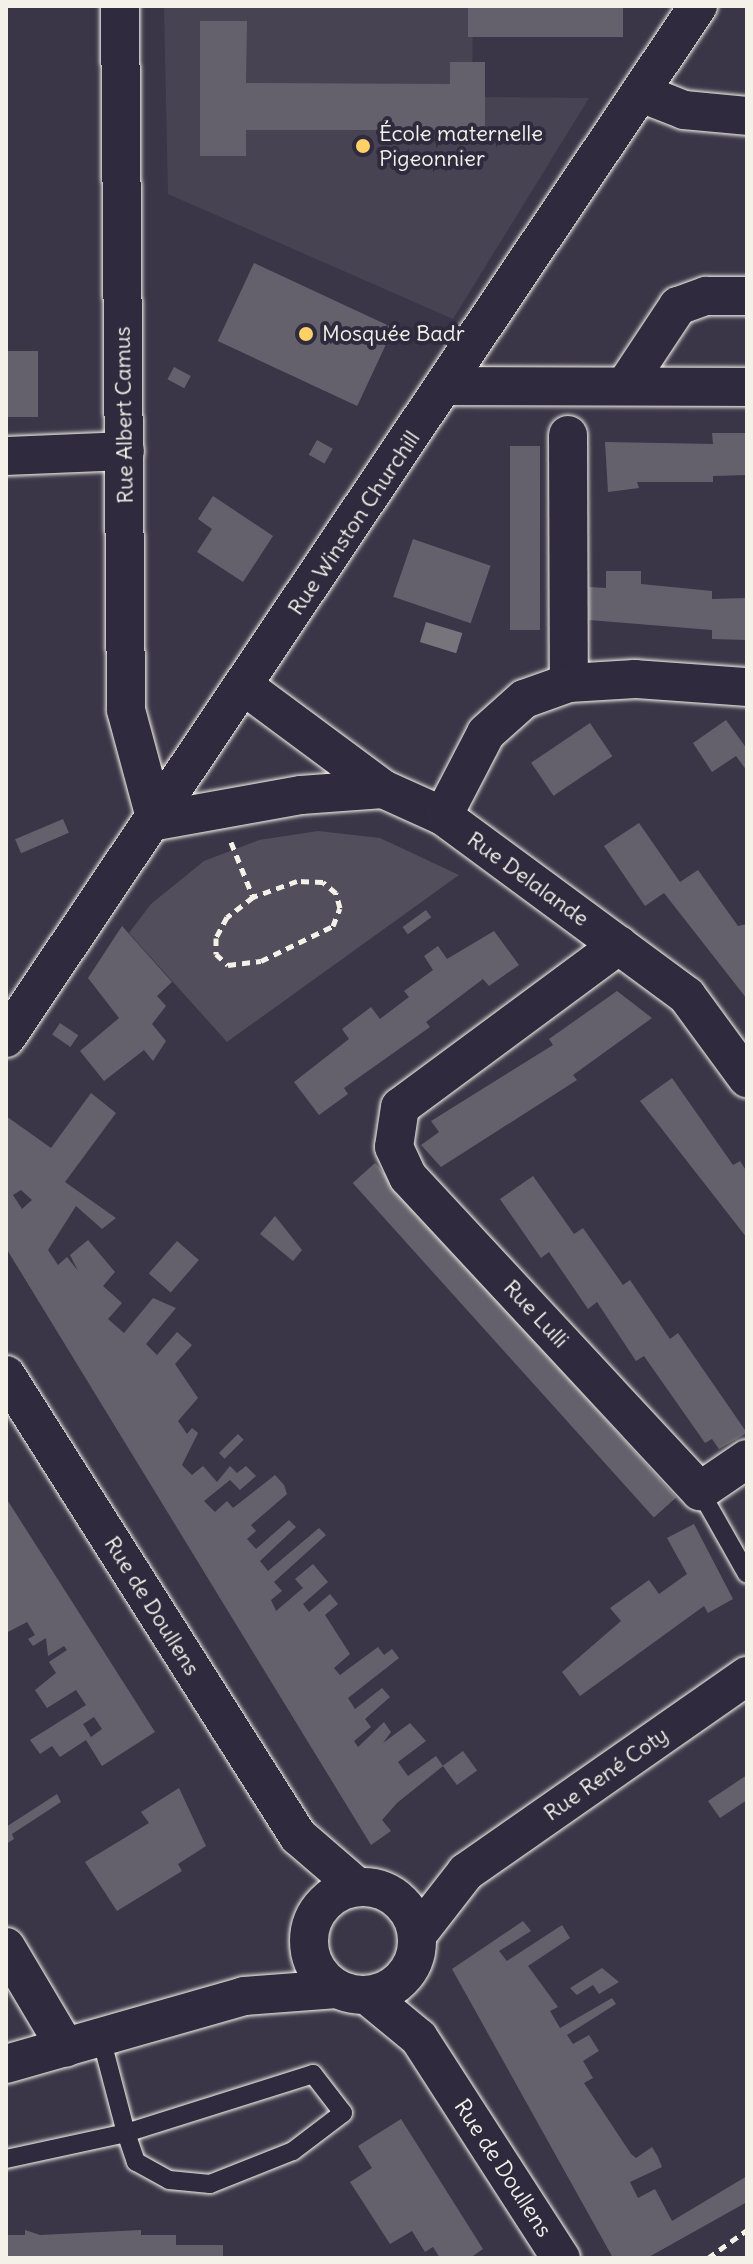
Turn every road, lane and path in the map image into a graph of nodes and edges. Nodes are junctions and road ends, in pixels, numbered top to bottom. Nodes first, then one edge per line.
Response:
1 (120, 6) edge
2 (698, 6) edge
3 (641, 93) junction
4 (747, 116) edge
5 (747, 296) edge
6 (447, 386) junction
7 (625, 386) junction
8 (747, 387) edge
9 (568, 435) dead end
10 (125, 451) junction
11 (6, 456) edge
12 (569, 683) junction
13 (244, 686) junction
14 (747, 687) edge
15 (383, 789) junction
16 (217, 808) junction
17 (443, 816) junction
18 (156, 821) junction
19 (253, 897) junction
20 (619, 945) junction
21 (6, 1038) edge
22 (747, 1078) edge
23 (6, 1375) edge
24 (747, 1459) edge
25 (700, 1491) junction
26 (747, 1574) edge
27 (747, 1676) edge
28 (298, 1836) junction
29 (466, 1872) junction
30 (370, 1889) junction
31 (312, 1928) junction
32 (417, 1935) junction
33 (6, 1947) edge
34 (403, 1977) junction
35 (352, 1992) junction
36 (244, 1996) junction
37 (419, 2038) junction
38 (84, 2043) junction
39 (6, 2064) edge
40 (126, 2133) junction
41 (6, 2159) edge
42 (747, 2230) edge
43 (561, 2258) edge
44 (708, 2258) edge

1 - 10 street, Rue Albert Camus
2 - 3 street, Rue Winston Churchill
3 - 4 street
3 - 6 street, Rue Winston Churchill
5 - 7 street
6 - 7 street
6 - 13 street, Rue Winston Churchill
7 - 8 street
9 - 12 street
10 - 11 street
10 - 18 street, Rue Albert Camus
12 - 14 street
12 - 17 street
13 - 15 street, Rue Delalande
13 - 18 street, Rue Winston Churchill
15 - 16 street
15 - 17 street, Rue Delalande
16 - 18 street
16 - 19 path
17 - 20 street, Rue Delalande
18 - 21 street, Rue Winston Churchill
19 - 19 path
20 - 22 street, Rue Delalande
20 - 25 street, Rue Lulli
23 - 28 street, Rue de Doullens
24 - 25 street
25 - 26 lane
27 - 29 street, Rue René Coty
28 - 30 street, Rue de Doullens
28 - 31 street, Rue de Doullens
29 - 30 street, Rue René Coty
29 - 32 street, Rue René Coty
30 - 31 street
30 - 32 street
31 - 35 street
31 - 36 street
32 - 34 street
33 - 38 street
34 - 35 street
34 - 37 street, Rue de Doullens
35 - 36 street
35 - 37 street, Rue de Doullens
36 - 38 street
37 - 43 street, Rue de Doullens
38 - 39 street
38 - 40 lane
40 - 40 lane
40 - 41 lane
42 - 44 path

